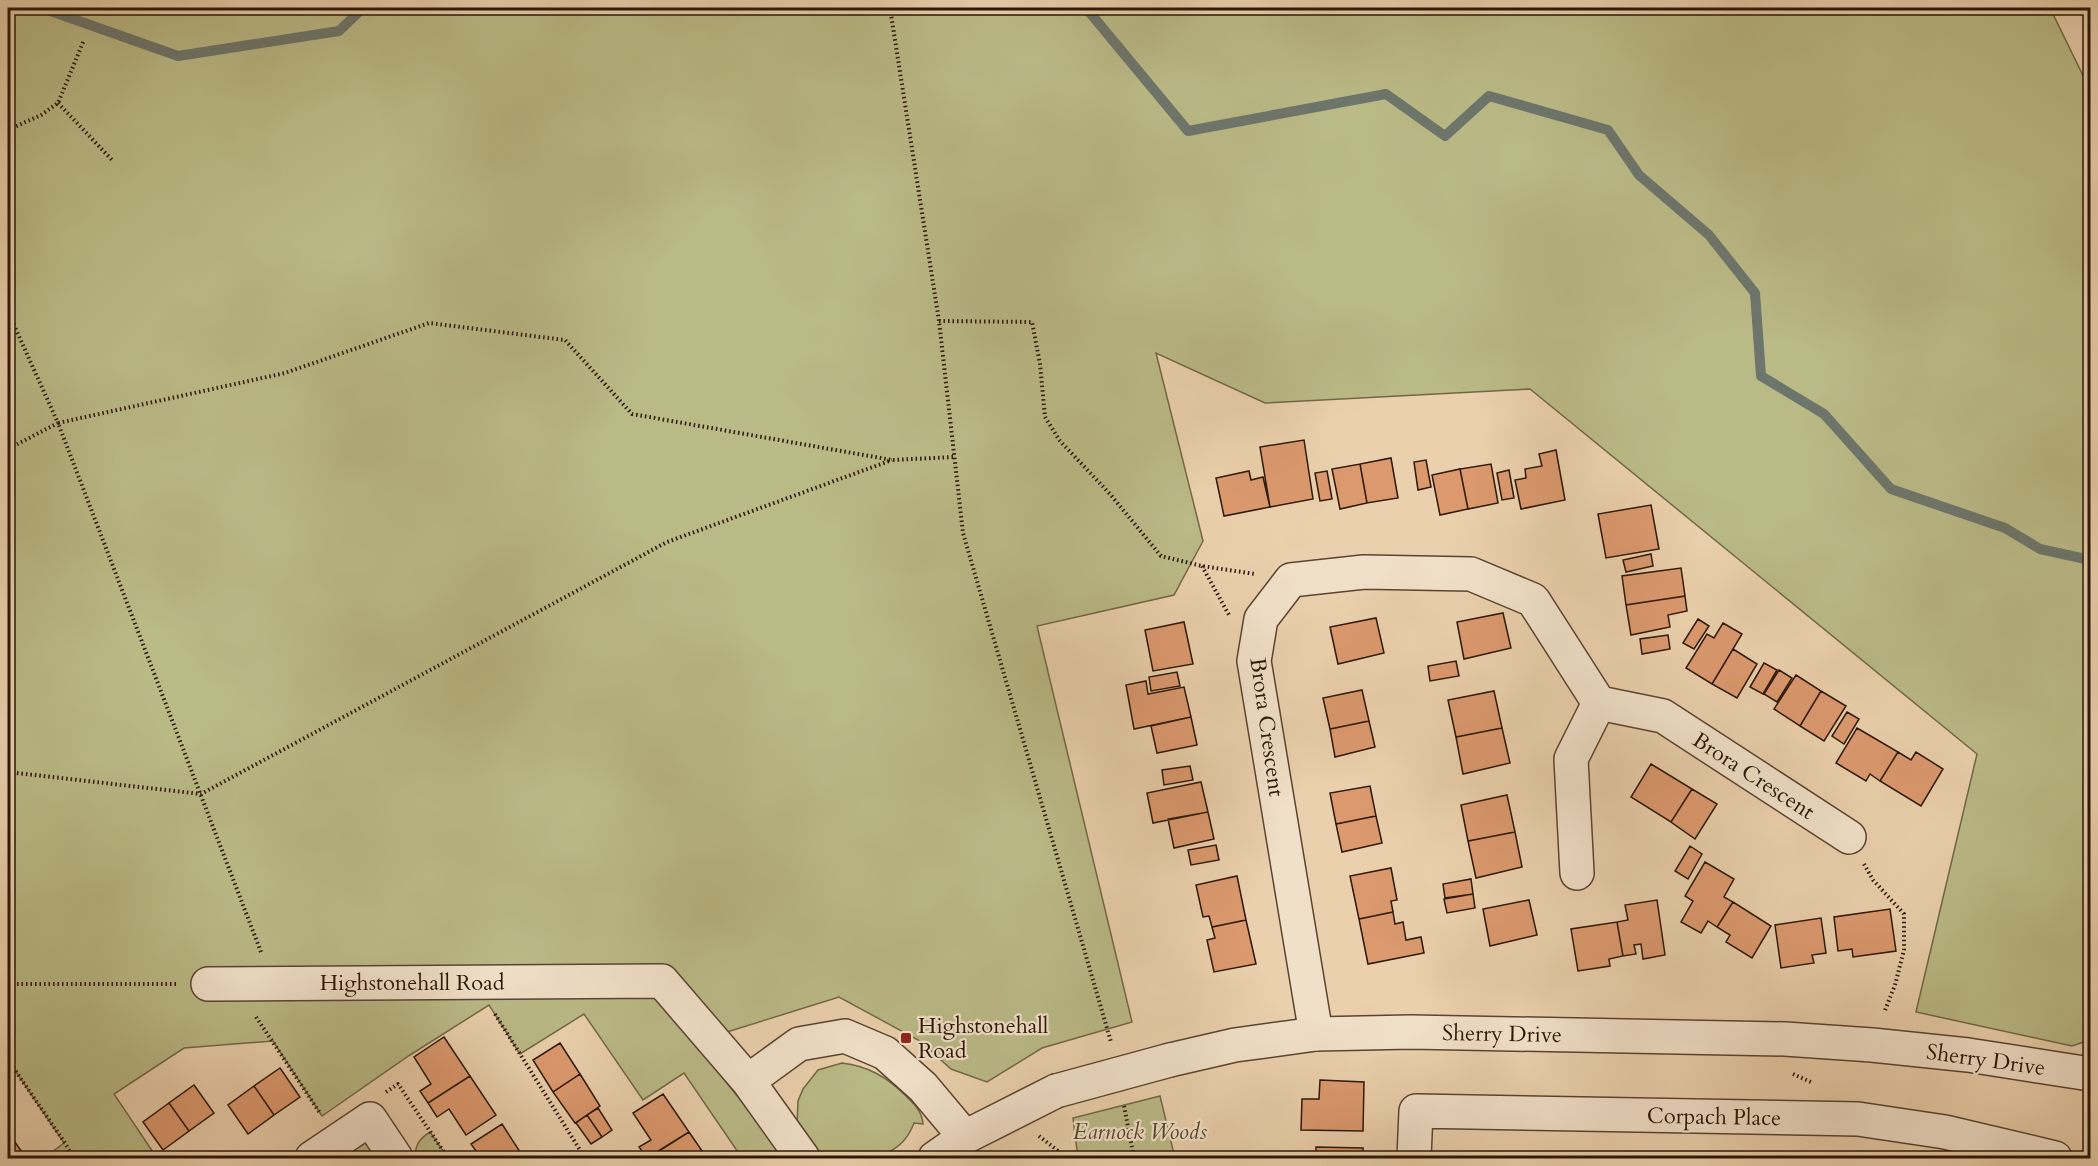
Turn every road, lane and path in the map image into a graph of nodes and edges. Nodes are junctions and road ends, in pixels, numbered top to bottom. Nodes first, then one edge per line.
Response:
1 (890, 8) edge
2 (84, 40) dead end
3 (58, 103) junction
4 (8, 130) edge
5 (113, 161) dead end
6 (8, 312) edge
7 (939, 321) junction
8 (58, 423) junction
9 (8, 449) edge
10 (954, 457) junction
11 (892, 460) junction
12 (1291, 580) junction
13 (1599, 703) junction
14 (8, 772) edge
15 (201, 794) junction
16 (1849, 837) joint
17 (1577, 873) dead end
18 (474, 982) junction
19 (221, 983) junction
20 (274, 983) junction
21 (8, 984) edge
22 (1316, 1034) junction
23 (1760, 1038) junction
24 (1872, 1045) junction
25 (1112, 1049) dead end
26 (8, 1060) edge
27 (2091, 1074) edge
28 (748, 1081) junction
29 (1816, 1085) dead end
30 (1123, 1104) dead end
31 (965, 1137) junction
32 (339, 1140) junction
33 (1942, 1145) edge
34 (73, 1158) edge
35 (312, 1158) edge
36 (396, 1158) edge
37 (585, 1158) edge
38 (803, 1158) edge
39 (935, 1158) edge
40 (1134, 1158) edge
41 (1414, 1158) edge
42 (2055, 1158) edge

1 - 7 path
2 - 3 path
3 - 4 path
3 - 5 path
6 - 8 path
7 - 10 path
7 - 12 path
8 - 9 path
8 - 11 path
8 - 15 path
10 - 11 path
10 - 25 path
11 - 15 path
12 - 13 street
12 - 22 street, Brora Crescent
13 - 16 street, Brora Crescent
13 - 17 street
14 - 15 path
15 - 20 path
16 - 24 path
18 - 20 street, Highstonehall Road
18 - 28 street, Highstonehall Road
18 - 37 path
19 - 20 street, Highstonehall Road
19 - 21 path
19 - 32 path
22 - 23 street, Sherry Drive
22 - 31 street, Sherry Drive, bridge
23 - 24 street, Sherry Drive
23 - 29 path
24 - 27 street, Sherry Drive
26 - 34 path
28 - 31 street
28 - 38 street, Highstonehall Road
30 - 40 path
31 - 39 street, Sherry Drive
32 - 35 street
32 - 36 street
33 - 41 street, Corpach Place
33 - 42 street, Corpach Place

